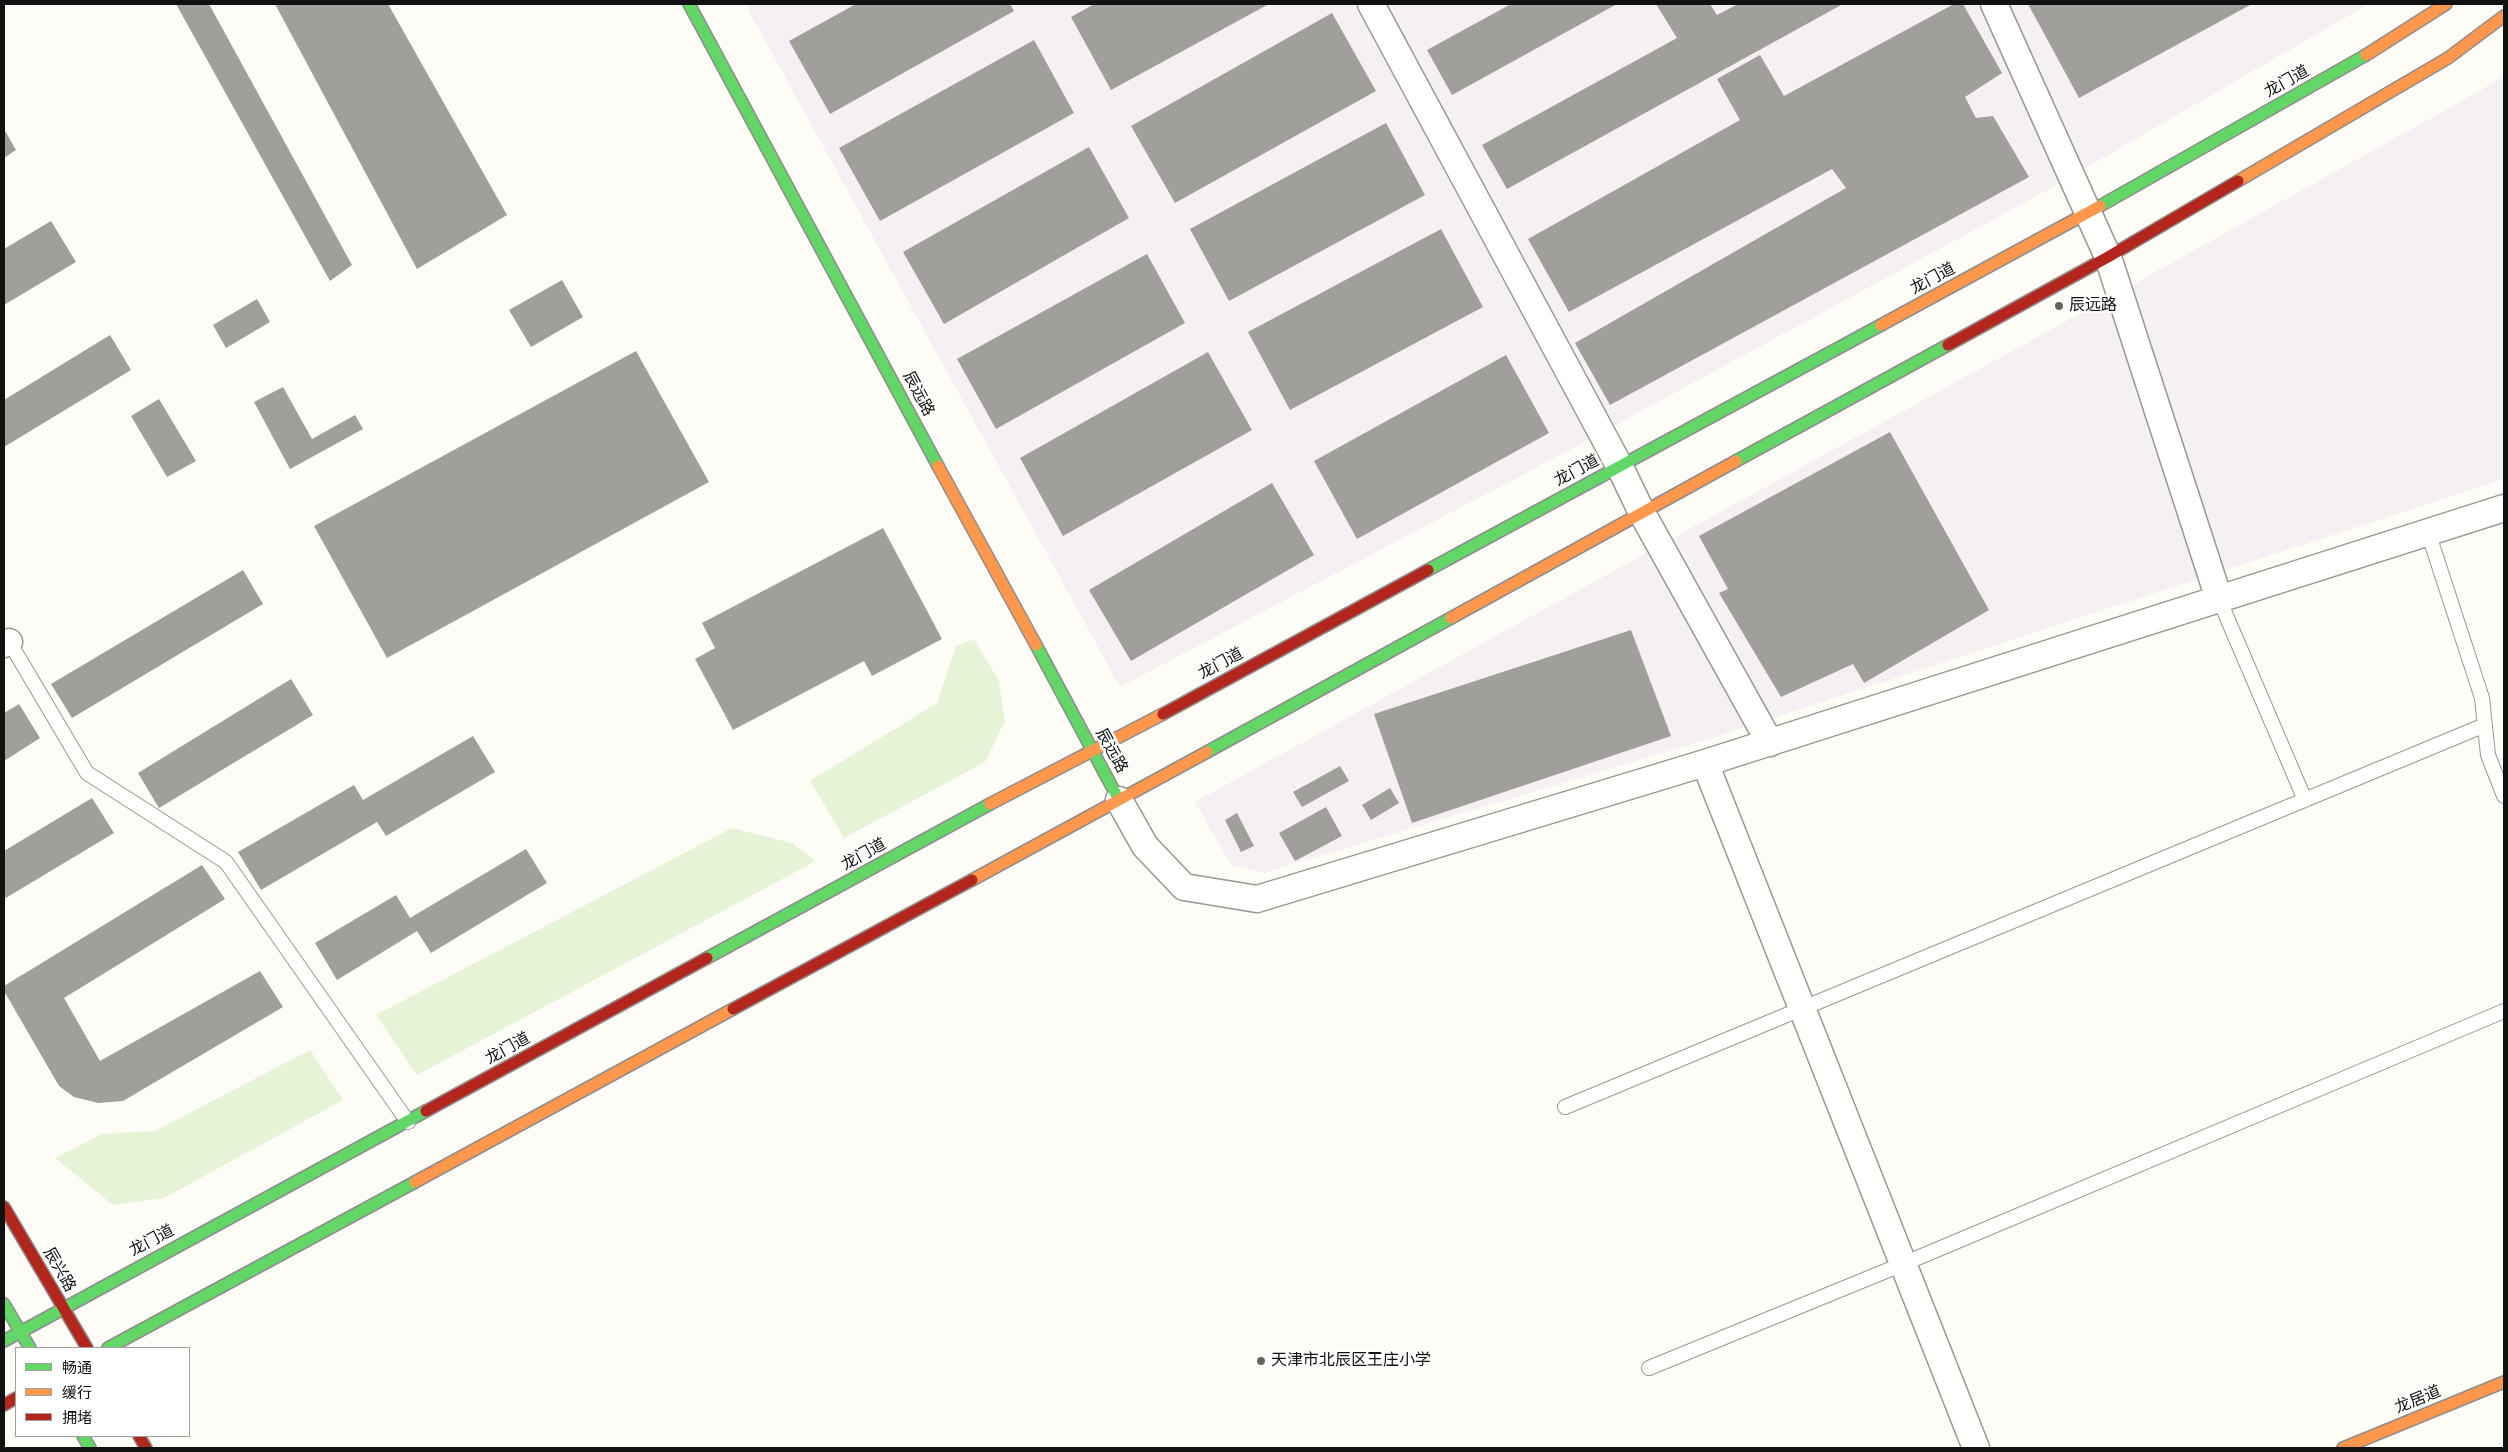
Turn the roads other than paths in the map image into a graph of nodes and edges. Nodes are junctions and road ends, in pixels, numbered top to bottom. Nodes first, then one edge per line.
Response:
1 (689, 4) edge
2 (1372, 4) edge
3 (1994, 4) edge
4 (2446, 4) edge
5 (2504, 16) edge
6 (2088, 213) junction
7 (2108, 257) junction
8 (1620, 467) junction
9 (2504, 508) edge
10 (1642, 513) junction
11 (2428, 532) junction
12 (2219, 599) junction
13 (5, 640) edge
14 (2485, 725) junction
15 (1770, 743) junction
16 (1092, 752) junction
17 (1705, 763) junction
18 (2504, 796) edge
19 (1119, 800) junction
20 (2305, 800) junction
21 (1803, 1009) junction
22 (2504, 1012) edge
23 (1565, 1107) dead end
24 (408, 1122) junction
25 (4, 1207) edge
26 (1903, 1264) junction
27 (4, 1304) edge
28 (62, 1308) junction
29 (21, 1331) junction
30 (4, 1341) edge
31 (29, 1347) edge
32 (86, 1347) edge
33 (110, 1347) edge
34 (1649, 1368) dead end
35 (2504, 1382) edge
36 (15, 1399) edge
37 (4, 1405) edge
38 (84, 1437) edge
39 (140, 1437) edge
40 (90, 1448) edge
41 (146, 1448) edge
42 (1976, 1448) edge
43 (2343, 1448) edge

1 - 16 main road, 辰远路
2 - 8 street
3 - 6 street
4 - 6 main road, 龙门道
5 - 7 main road
6 - 7 street
6 - 8 main road, 龙门道
7 - 10 main road
7 - 12 street
8 - 10 street
8 - 16 main road, 龙门道
9 - 11 street
10 - 15 street
10 - 19 main road
11 - 12 street
11 - 14 lane
12 - 15 street
12 - 20 lane
13 - 24 lane
14 - 18 lane
14 - 20 lane
15 - 17 street
16 - 19 main road, 辰远路
16 - 24 main road, 龙门道
17 - 19 street
17 - 21 street
19 - 33 main road
20 - 21 lane
21 - 23 lane
21 - 26 street
22 - 26 lane
24 - 28 main road, 龙门道
25 - 28 main road, 辰兴路
26 - 34 lane
26 - 42 street
27 - 29 main road
28 - 29 main road, 龙门道
28 - 32 main road, 辰兴路
29 - 30 main road, 龙门道
29 - 31 main road
35 - 43 main road, 龙居道
36 - 37 main road
38 - 40 main road
39 - 41 main road

